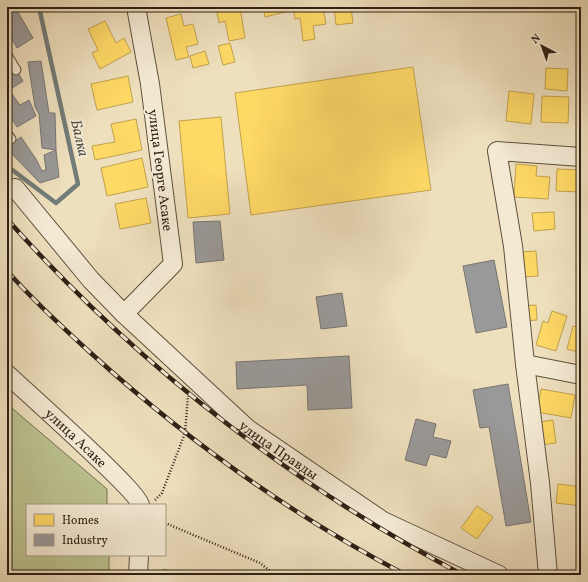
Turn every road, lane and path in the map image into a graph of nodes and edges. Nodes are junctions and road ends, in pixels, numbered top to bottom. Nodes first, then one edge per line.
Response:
1 (136, 7) edge
2 (7, 55) edge
3 (16, 70) dead end
4 (581, 157) edge
5 (15, 188) dead end
6 (124, 314) junction
7 (525, 364) junction
8 (7, 374) edge
9 (189, 375) junction
10 (581, 375) edge
11 (162, 493) dead end
12 (140, 504) edge
13 (166, 523) edge
14 (139, 556) edge
15 (138, 575) edge
16 (275, 575) edge
17 (499, 575) edge
18 (548, 575) edge

1 - 6 street, улица Георге Асаке
2 - 3 lane
4 - 7 street
5 - 6 street, улица Правды
6 - 9 street, улица Правды
7 - 10 street
7 - 18 street
8 - 12 street, улица Асаке
9 - 11 path
9 - 17 street, улица Правды
13 - 16 path
14 - 15 street

